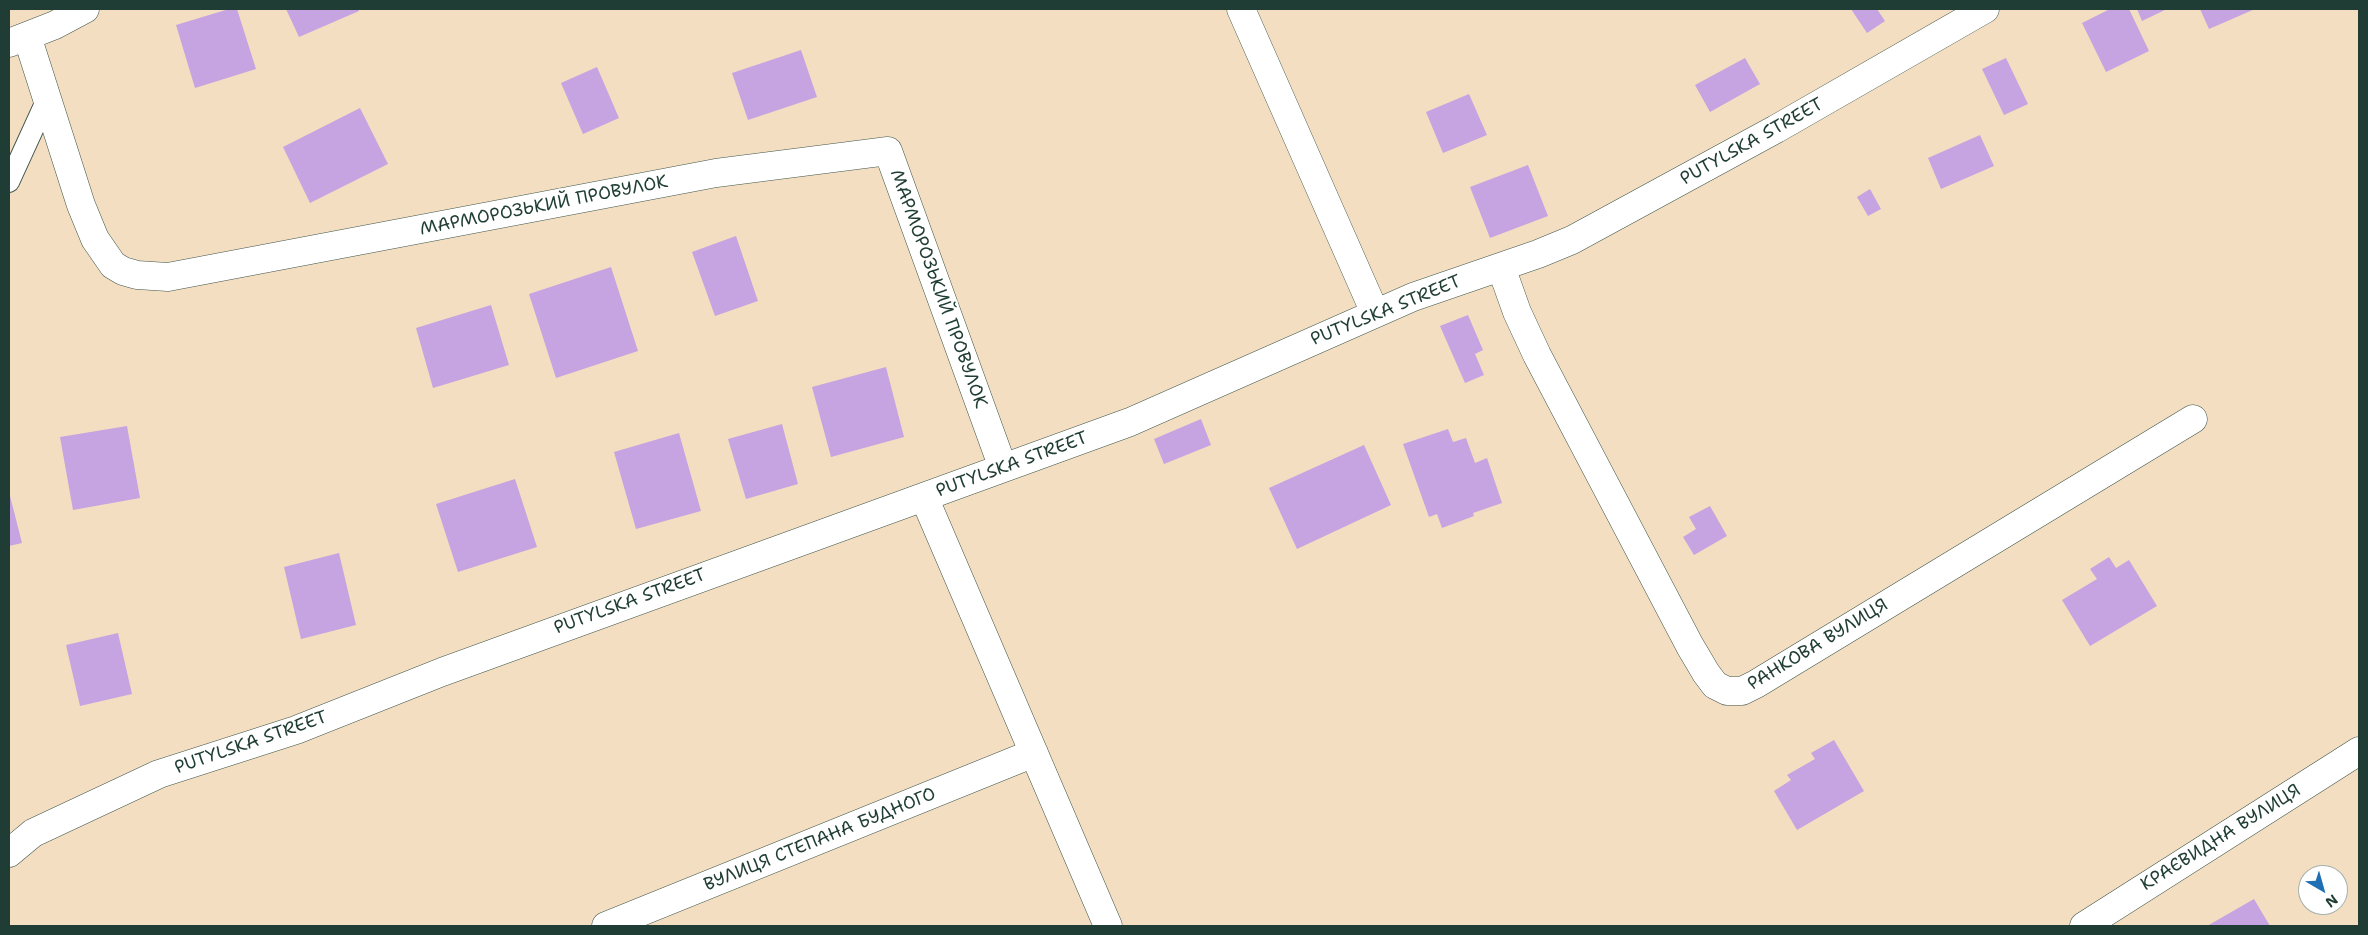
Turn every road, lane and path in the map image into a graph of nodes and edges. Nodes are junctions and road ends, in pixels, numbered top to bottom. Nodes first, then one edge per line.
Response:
1 (84, 9) edge
2 (1241, 9) edge
3 (1985, 9) edge
4 (18, 40) edge
5 (47, 99) junction
6 (9, 182) edge
7 (1501, 267) junction
8 (1375, 313) junction
9 (2193, 419) dead end
10 (1003, 468) junction
11 (924, 497) junction
12 (2359, 751) edge
13 (1034, 753) junction
14 (9, 853) edge
15 (606, 926) edge
16 (1108, 926) edge
17 (2084, 926) edge

1 - 4 street
2 - 8 street
3 - 7 street, PUTYLSKA STREET
4 - 5 street, МАРМОРОЗЬКИЙ ПРОВУЛОК
5 - 6 lane
5 - 10 street, МАРМОРОЗЬКИЙ ПРОВУЛОК
7 - 8 street, PUTYLSKA STREET
7 - 9 street, РАНКОВА ВУЛИЦЯ
8 - 10 street, PUTYLSKA STREET
10 - 11 street, PUTYLSKA STREET
11 - 13 street
11 - 14 street, PUTYLSKA STREET
12 - 17 street, КРАЄВИДНА ВУЛИЦЯ
13 - 15 street, ВУЛИЦЯ СТЕПАНА БУДНОГО
13 - 16 street

